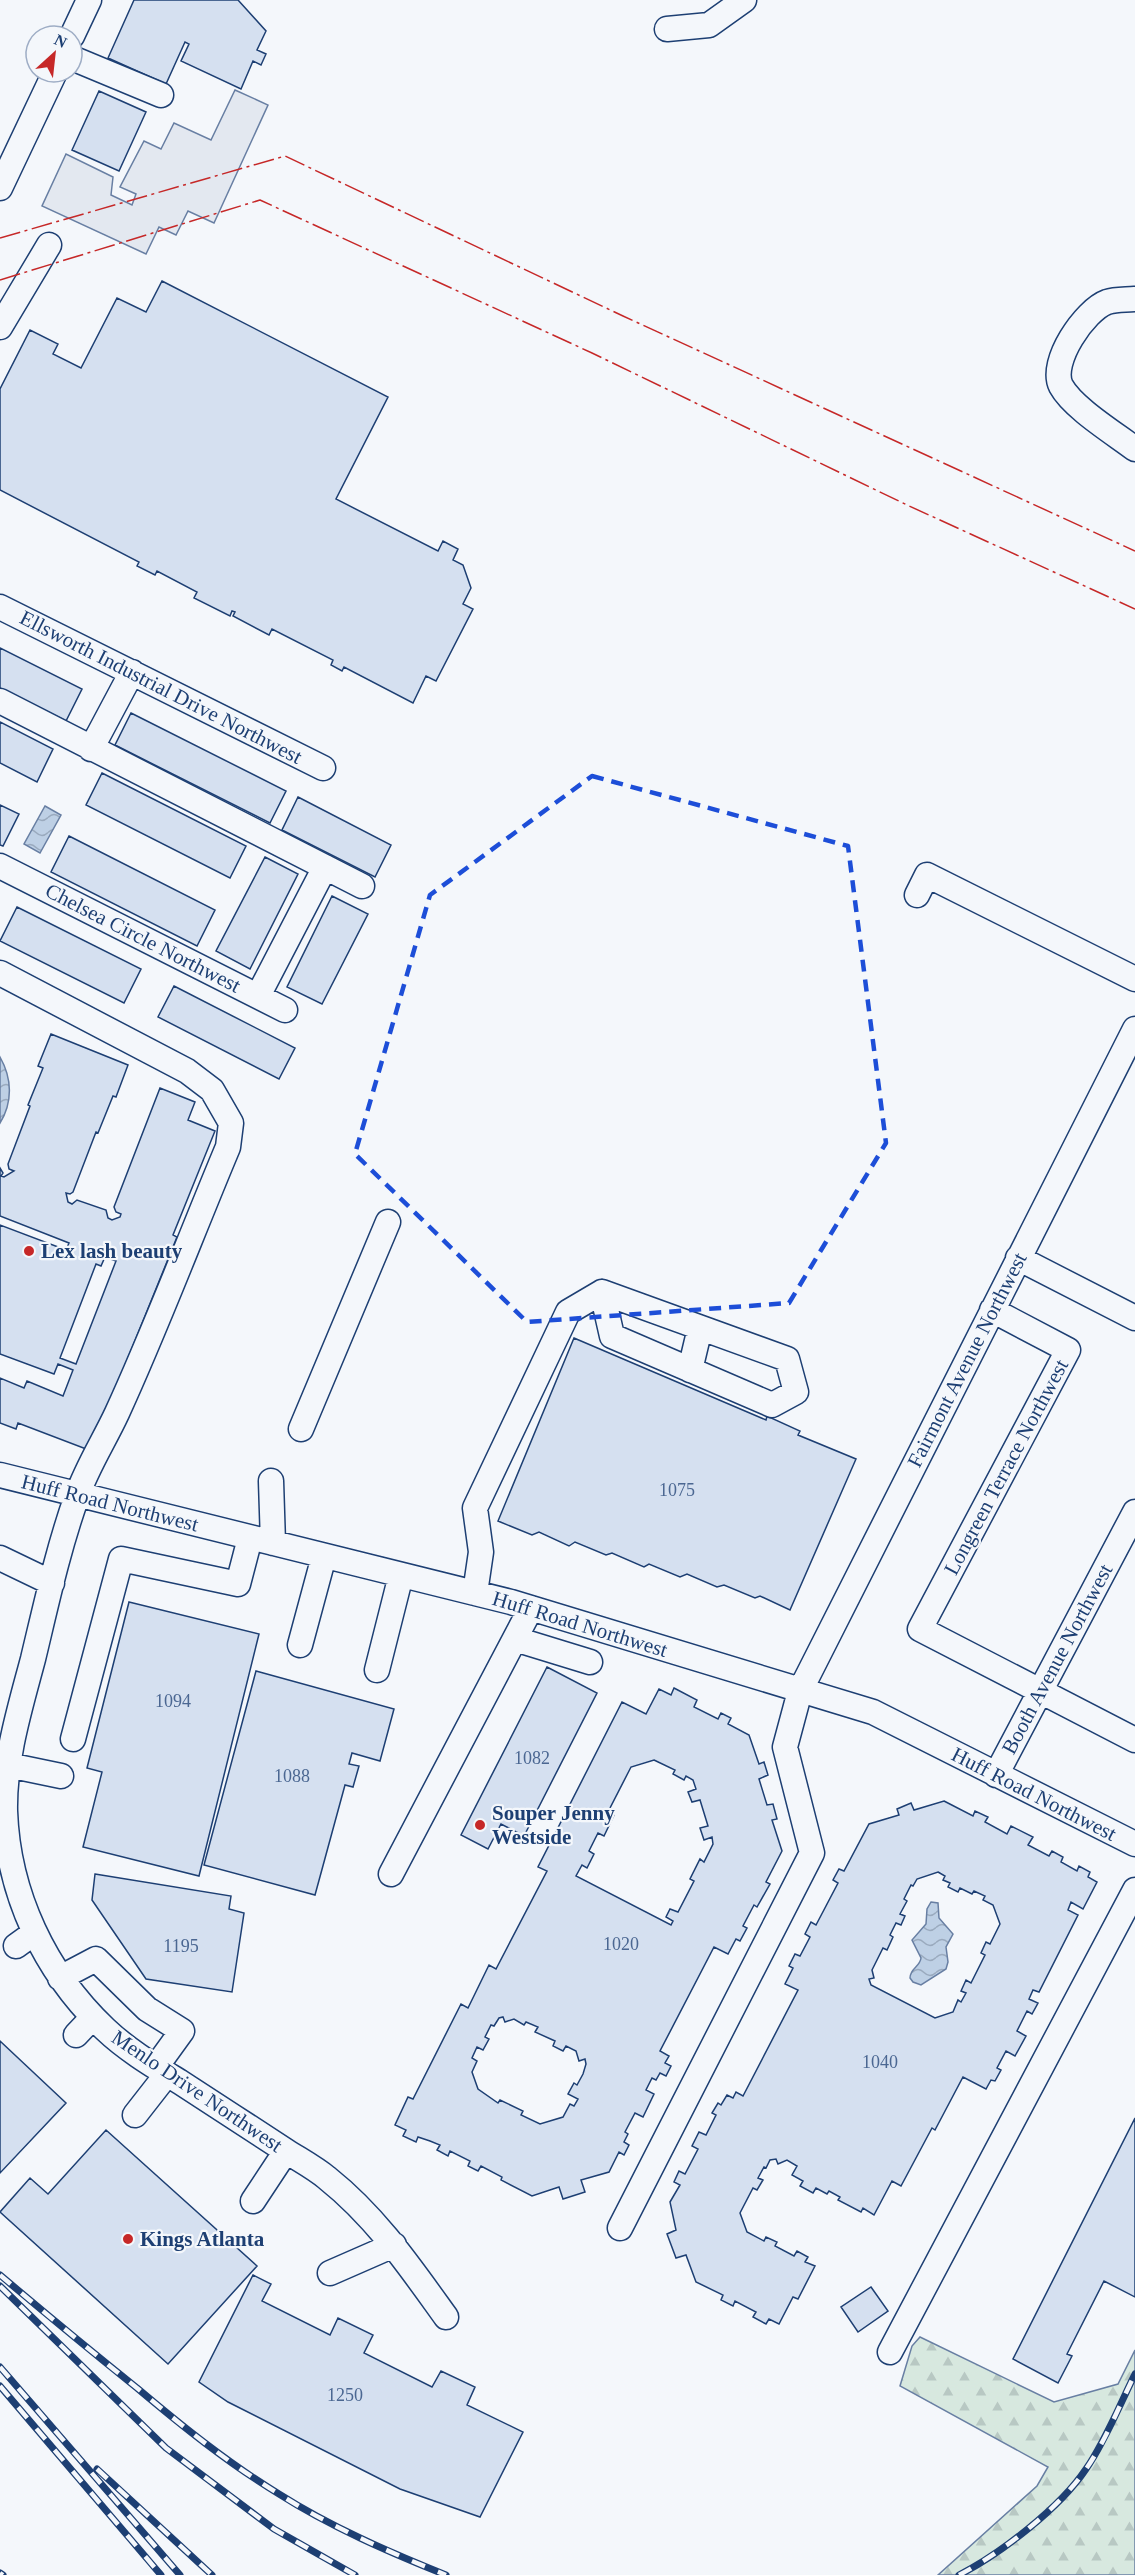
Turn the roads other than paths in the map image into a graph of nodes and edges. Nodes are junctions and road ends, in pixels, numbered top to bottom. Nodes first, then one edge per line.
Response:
1 (89, 0) edge
2 (744, 0) edge
3 (78, 24) edge
4 (668, 29) dead end
5 (84, 63) edge
6 (49, 84) edge
7 (161, 95) dead end
8 (8, 152) edge
9 (0, 188) edge
10 (49, 245) dead end
11 (1135, 299) edge
12 (0, 327) edge
13 (1135, 448) edge
14 (0, 607) edge
15 (132, 672) junction
16 (0, 701) edge
17 (92, 749) junction
18 (323, 768) dead end
19 (0, 866) edge
20 (325, 867) junction
21 (362, 886) dead end
22 (917, 895) dead end
23 (0, 973) edge
24 (1135, 979) edge
25 (258, 996) junction
26 (285, 1010) dead end
27 (1135, 1029) edge
28 (388, 1222) dead end
29 (1018, 1258) junction
30 (602, 1293) junction
31 (992, 1310) junction
32 (1135, 1318) edge
33 (700, 1328) junction
34 (690, 1370) junction
35 (301, 1429) dead end
36 (0, 1475) edge
37 (272, 1481) dead end
38 (78, 1494) junction
39 (1135, 1512) edge
40 (261, 1540) junction
41 (324, 1556) junction
42 (0, 1558) edge
43 (401, 1575) junction
44 (52, 1583) junction
45 (476, 1593) junction
46 (531, 1608) junction
47 (515, 1639) junction
48 (300, 1645) dead end
49 (590, 1662) dead end
50 (377, 1670) dead end
51 (800, 1691) junction
52 (1040, 1691) junction
53 (73, 1739) dead end
54 (1135, 1740) edge
55 (5, 1769) edge
56 (996, 1775) junction
57 (61, 1776) dead end
58 (1135, 1844) edge
59 (391, 1874) dead end
60 (1135, 1890) edge
61 (60, 1978) junction
62 (93, 2017) junction
63 (76, 2035) dead end
64 (162, 2071) junction
65 (135, 2115) dead end
66 (286, 2151) junction
67 (253, 2201) dead end
68 (620, 2228) dead end
69 (394, 2245) junction
70 (330, 2273) dead end
71 (446, 2317) dead end
72 (890, 2352) dead end

1 - 3 street
2 - 4 street
5 - 7 street
6 - 8 street
8 - 9 street
10 - 12 street
11 - 13 street
14 - 15 street, Ellsworth Industrial Drive Northwest
15 - 17 street
15 - 18 street, Ellsworth Industrial Drive Northwest
16 - 17 street
17 - 20 street
19 - 25 street, Chelsea Circle Northwest
20 - 21 street
20 - 25 street
22 - 24 street
23 - 38 street, Menlo Drive Northwest
25 - 26 street, Chelsea Circle Northwest
27 - 29 street, Fairmont Avenue Northwest
28 - 35 street
29 - 31 street, Fairmont Avenue Northwest
29 - 32 street
30 - 33 street
30 - 34 street
30 - 45 street
31 - 51 street, Fairmont Avenue Northwest
31 - 52 street, Longreen Terrace Northwest
33 - 34 street
33 - 34 street
36 - 38 street, Huff Road Northwest
37 - 40 street
38 - 40 street, Huff Road Northwest
38 - 44 street, Menlo Drive Northwest
39 - 52 street, Booth Avenue Northwest
40 - 41 street, Huff Road Northwest
40 - 53 street
41 - 43 street, Huff Road Northwest
41 - 48 street
42 - 44 street
43 - 45 street, Huff Road Northwest
43 - 50 street
44 - 55 street, Menlo Drive Northwest
45 - 46 street, Huff Road Northwest
46 - 47 street
46 - 51 street, Huff Road Northwest
47 - 49 street
47 - 59 street
51 - 56 street, Huff Road Northwest
51 - 68 street, Fairmont Avenue Northwest
52 - 54 street
52 - 56 street, Booth Avenue Northwest
55 - 57 street
55 - 61 street, Menlo Drive Northwest
56 - 58 street, Huff Road Northwest
60 - 72 street
61 - 62 street, Menlo Drive Northwest
61 - 64 street
62 - 63 street
62 - 64 street, Menlo Drive Northwest
64 - 65 street
64 - 66 street, Menlo Drive Northwest
66 - 67 street
66 - 69 street, Menlo Drive Northwest
69 - 70 street
69 - 71 street, Menlo Drive Northwest

